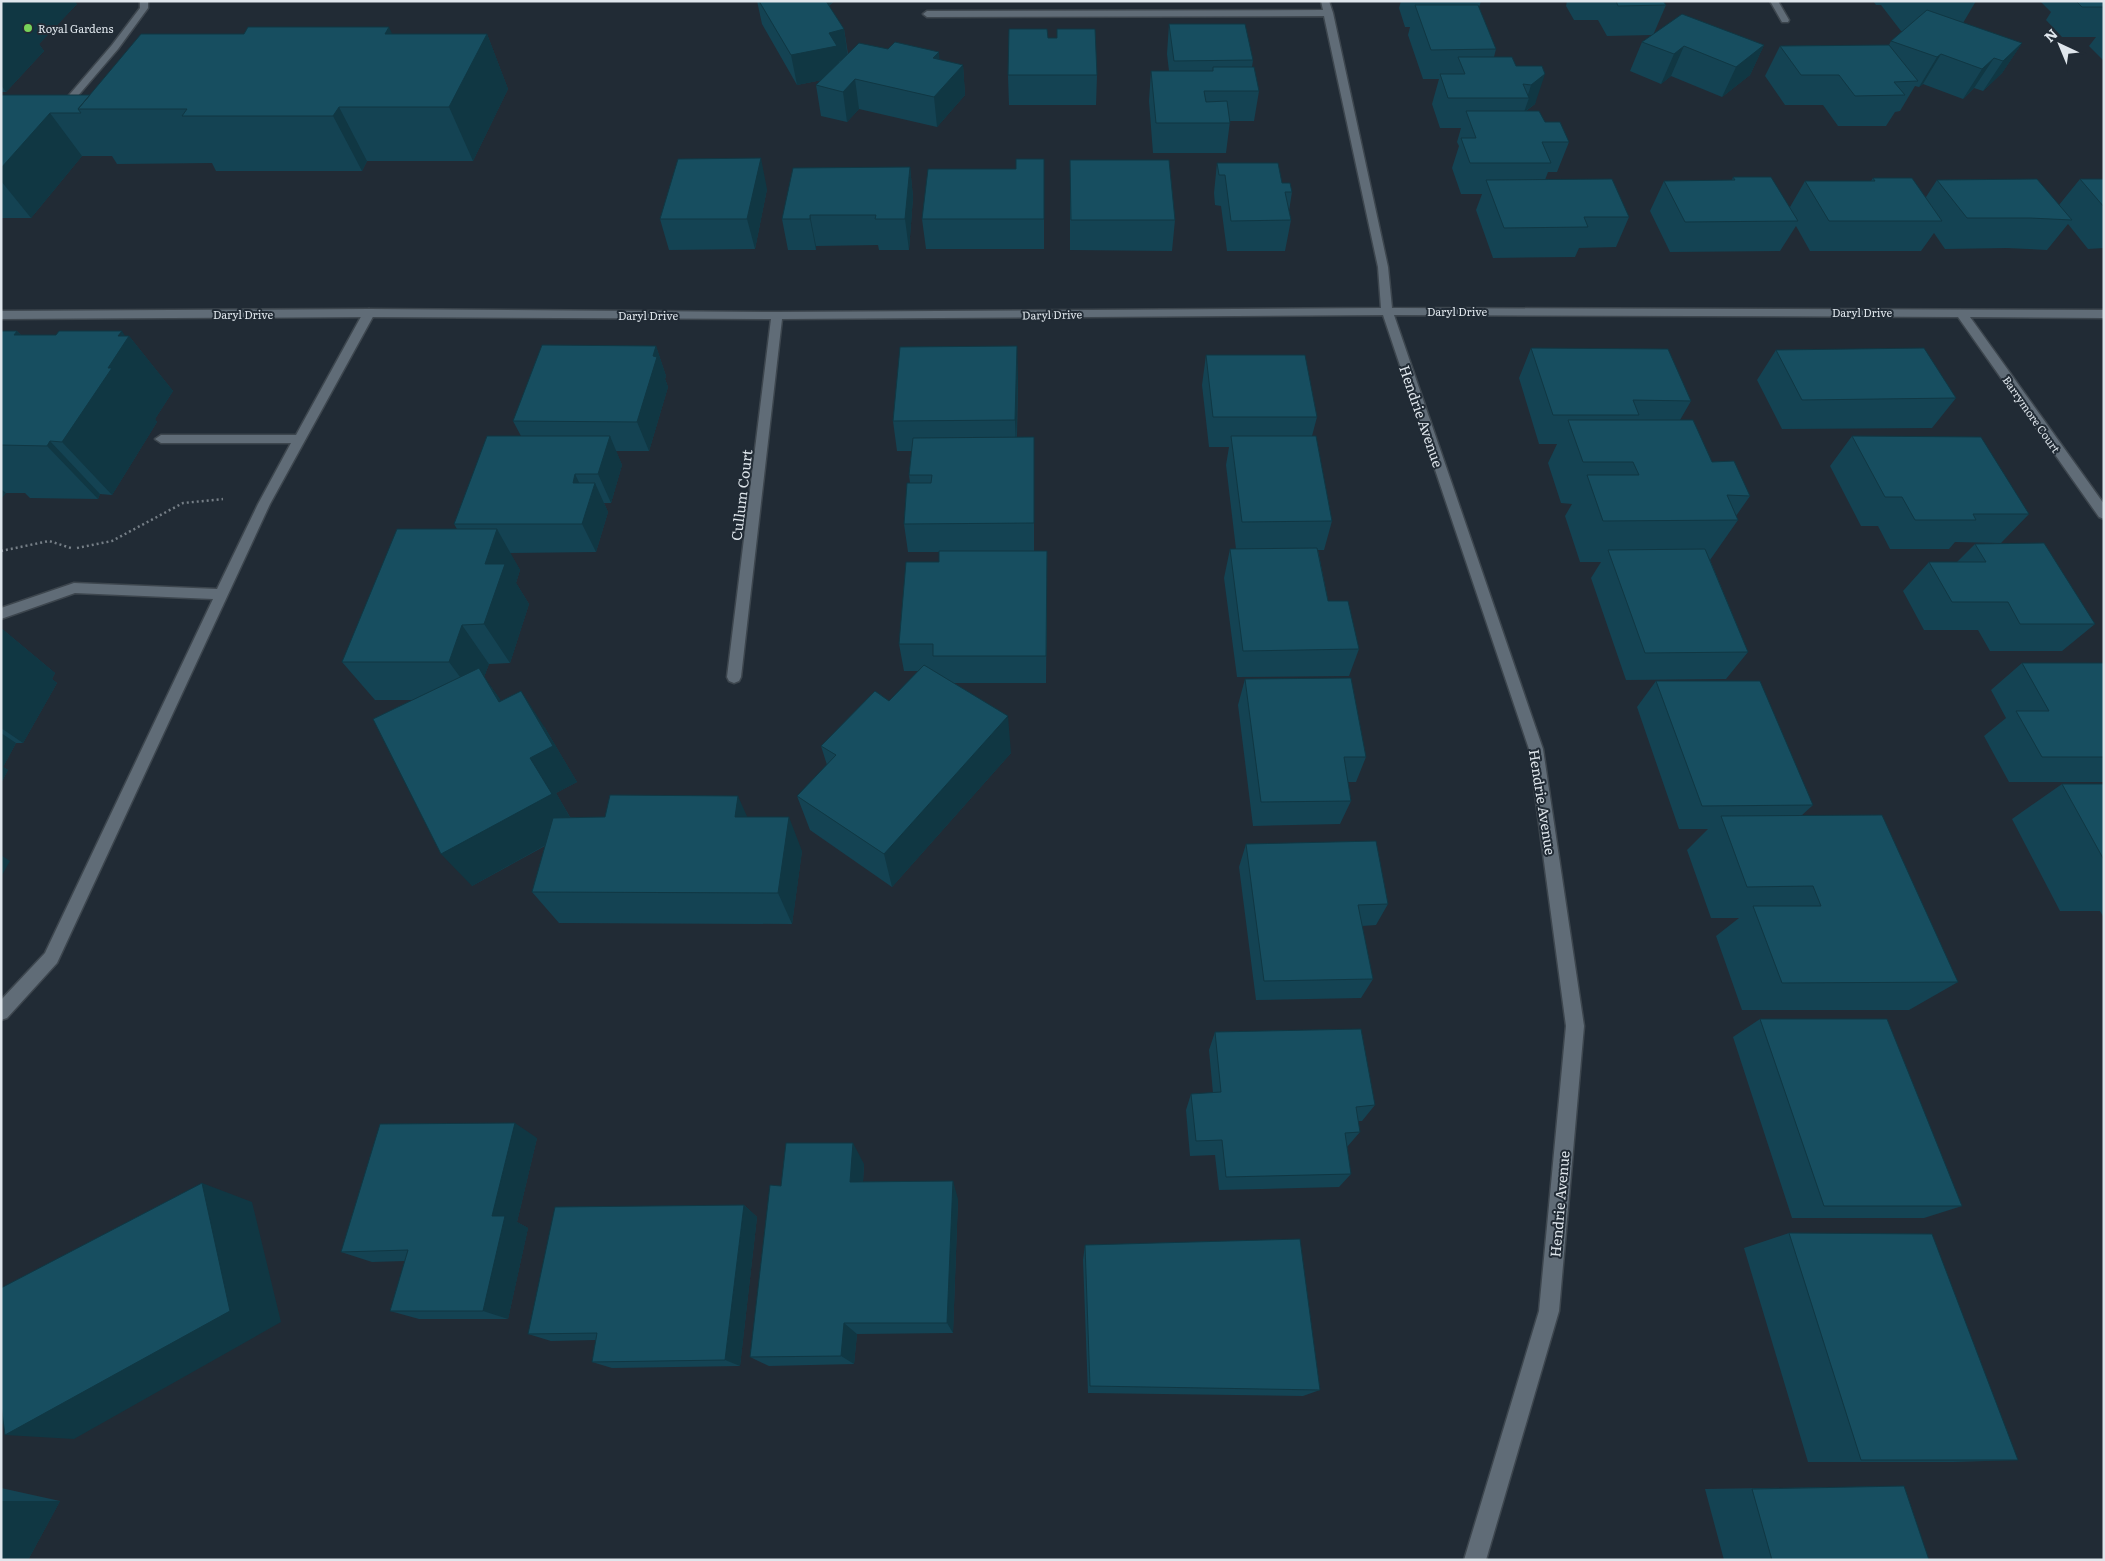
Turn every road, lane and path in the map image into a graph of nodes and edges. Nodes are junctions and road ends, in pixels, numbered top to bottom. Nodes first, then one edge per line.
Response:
1 (144, 1) edge
2 (1325, 1) edge
3 (1774, 1) edge
4 (1329, 13) junction
5 (927, 14) dead end
6 (1785, 20) dead end
7 (61, 110) edge
8 (1387, 311) junction
9 (369, 313) junction
10 (1961, 313) junction
11 (2104, 314) edge
12 (1, 315) edge
13 (777, 316) junction
14 (161, 439) dead end
15 (300, 440) junction
16 (264, 504) junction
17 (2104, 514) edge
18 (1, 551) edge
19 (220, 594) junction
20 (1, 614) edge
21 (734, 677) dead end
22 (1, 1012) edge
23 (1475, 1560) edge

1 - 7 street
2 - 4 street, Hendrie Avenue
3 - 6 street
4 - 5 street
4 - 8 street, Hendrie Avenue
8 - 10 street, Daryl Drive
8 - 13 street, Daryl Drive
8 - 23 street, Hendrie Avenue
9 - 12 street, Daryl Drive
9 - 13 street, Daryl Drive
9 - 15 street
10 - 11 street, Daryl Drive
10 - 17 street, Barrymore Court
13 - 21 street, Cullum Court
14 - 15 street
15 - 16 street
16 - 18 path
16 - 19 street
19 - 20 street
19 - 22 street

